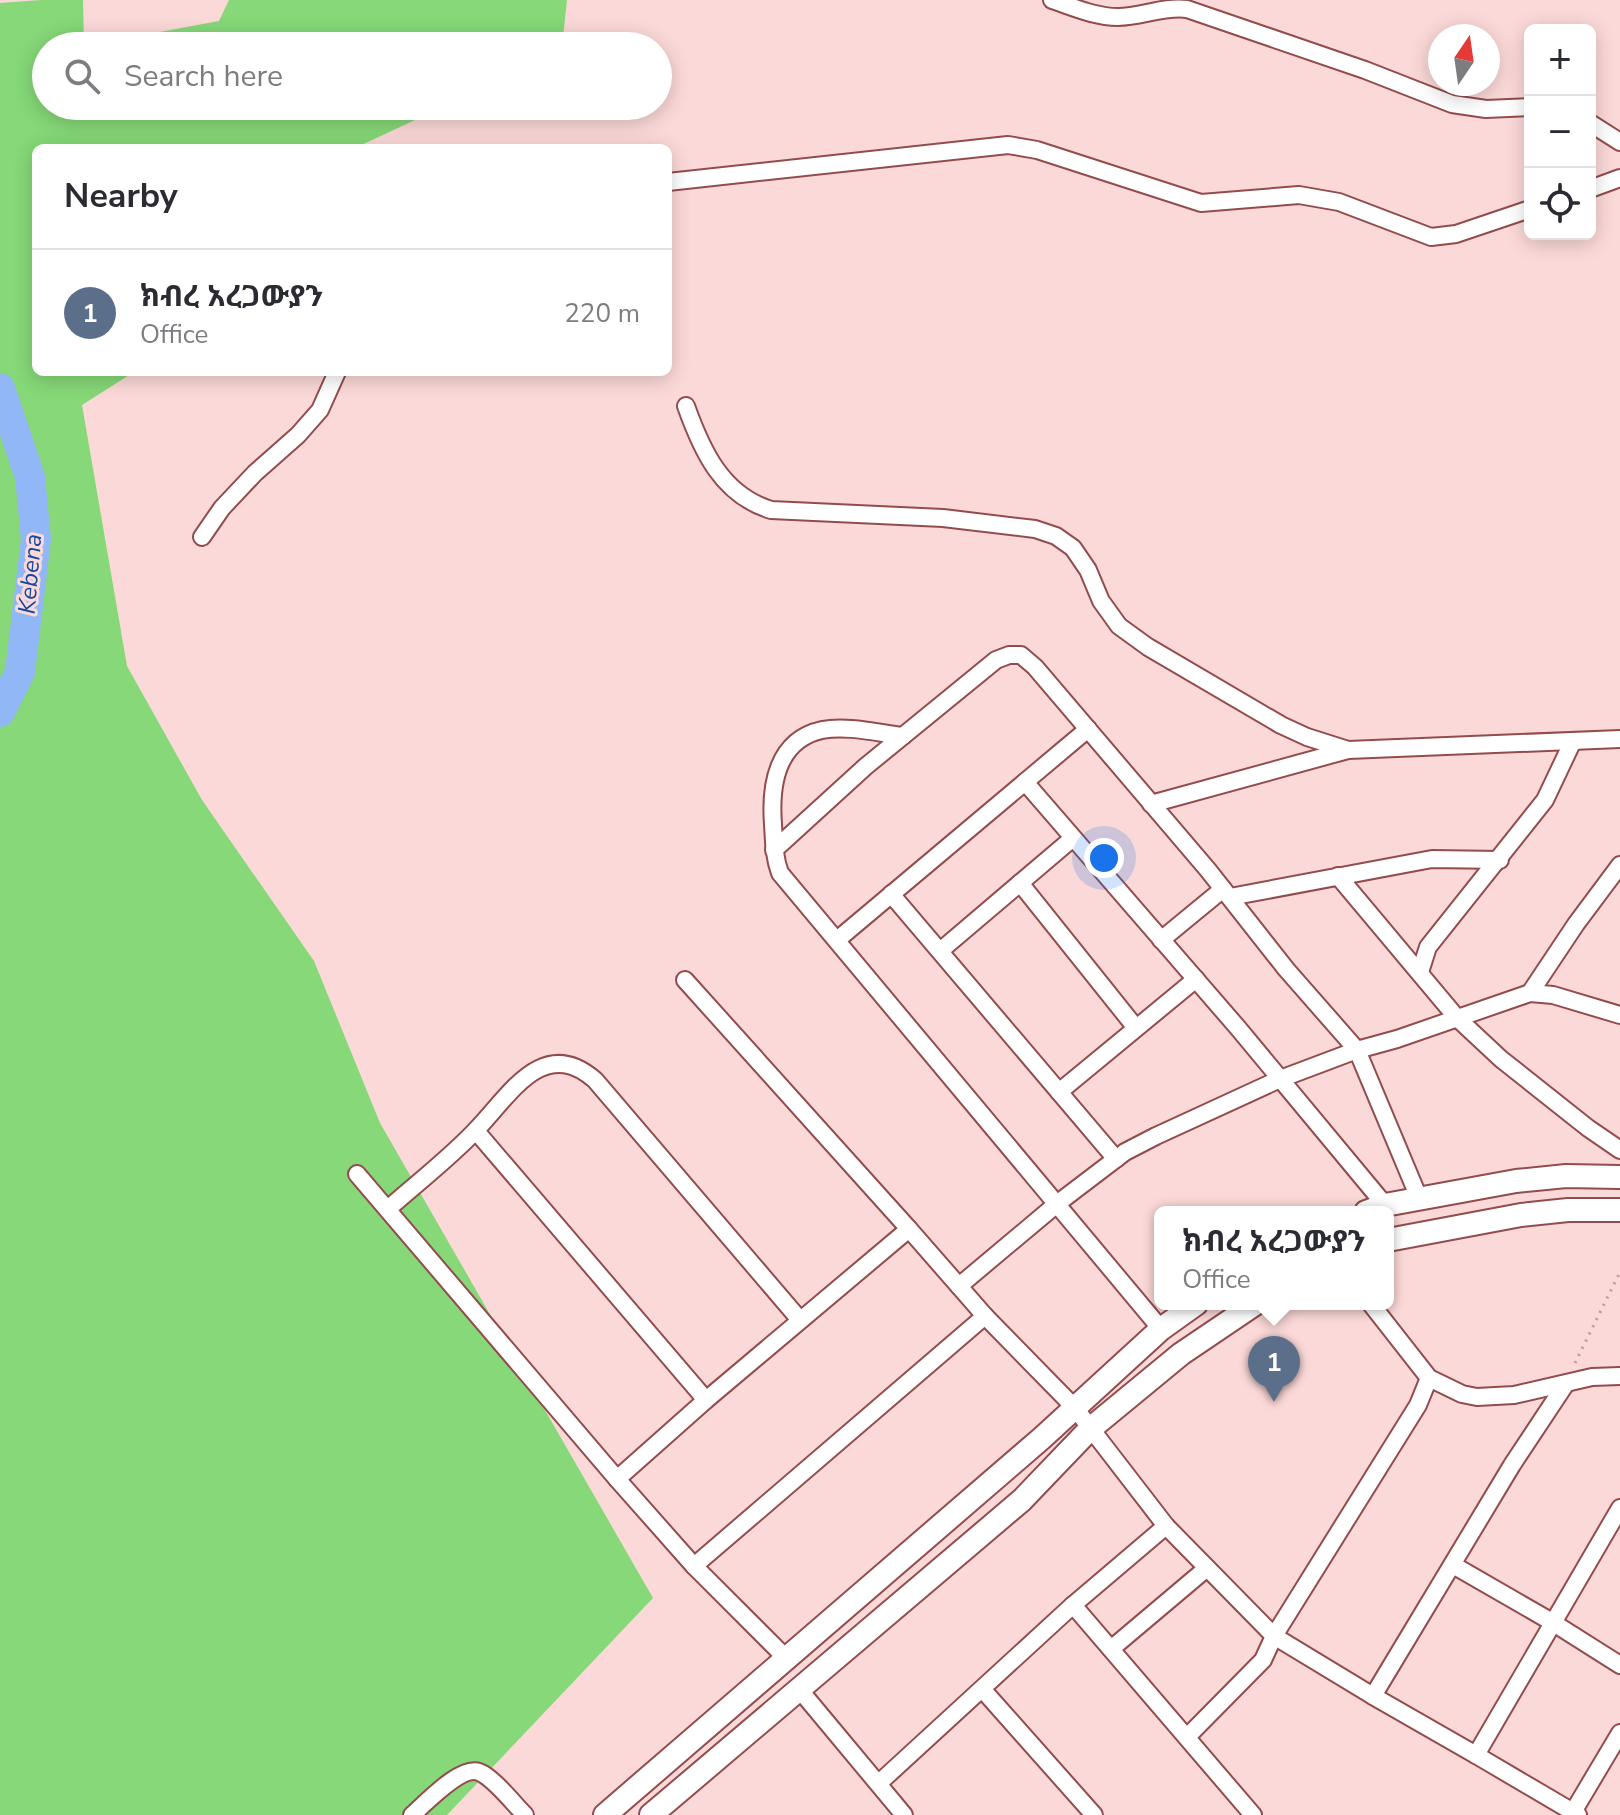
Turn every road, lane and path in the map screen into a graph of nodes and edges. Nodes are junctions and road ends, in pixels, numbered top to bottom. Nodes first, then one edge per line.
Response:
1 (1052, 0) edge
2 (1524, 107) edge
3 (1596, 127) edge
4 (1620, 142) edge
5 (1620, 178) edge
6 (672, 182) edge
7 (1596, 187) edge
8 (1524, 211) edge
9 (335, 376) edge
10 (686, 406) dead end
11 (202, 537) dead end
12 (1088, 729) junction
13 (903, 736) junction
14 (1620, 739) edge
15 (1572, 743) junction
16 (1348, 750) junction
17 (1025, 782) junction
18 (1151, 804) junction
19 (1073, 838) junction
20 (774, 850) junction
21 (1500, 860) junction
22 (1620, 865) edge
23 (1338, 876) junction
24 (1020, 883) junction
25 (1226, 893) junction
26 (891, 894) junction
27 (837, 940) junction
28 (1161, 940) junction
29 (940, 951) junction
30 (1420, 972) junction
31 (1196, 979) junction
32 (685, 980) dead end
33 (1530, 993) junction
34 (1620, 1015) edge
35 (1457, 1018) junction
36 (1136, 1028) junction
37 (1357, 1050) junction
38 (1280, 1079) junction
39 (1059, 1092) junction
40 (476, 1131) junction
41 (1620, 1150) edge
42 (1116, 1159) junction
43 (357, 1174) dead end
44 (1620, 1177) edge
45 (1419, 1198) junction
46 (1058, 1203) junction
47 (1375, 1206) edge
48 (1385, 1206) edge
49 (389, 1208) junction
50 (1620, 1210) edge
51 (909, 1229) junction
52 (1394, 1239) edge
53 (1620, 1272) edge
54 (959, 1286) junction
55 (1188, 1310) edge
56 (1246, 1310) edge
57 (1376, 1310) edge
58 (985, 1316) junction
59 (800, 1320) junction
60 (1161, 1329) junction
61 (1620, 1376) edge
62 (1429, 1378) junction
63 (1565, 1385) junction
64 (706, 1400) junction
65 (1075, 1408) junction
66 (1090, 1429) junction
67 (617, 1479) junction
68 (1620, 1508) edge
69 (1166, 1526) junction
70 (1453, 1565) junction
71 (694, 1566) junction
72 (1207, 1568) junction
73 (1073, 1605) junction
74 (1552, 1622) junction
75 (1274, 1636) junction
76 (1111, 1649) junction
77 (786, 1658) junction
78 (1620, 1665) edge
79 (799, 1689) junction
80 (983, 1690) junction
81 (1373, 1696) junction
82 (1620, 1733) edge
83 (1187, 1737) junction
84 (1476, 1755) junction
85 (879, 1783) junction
86 (897, 1812) edge
87 (1576, 1814) edge
88 (412, 1815) edge
89 (525, 1815) edge
90 (605, 1815) edge
91 (651, 1815) edge
92 (1094, 1815) edge
93 (1253, 1815) edge

1 - 2 street
3 - 4 street
5 - 7 street
6 - 8 street
9 - 11 street
10 - 16 street
12 - 13 street
12 - 17 street
12 - 18 street
13 - 20 street
13 - 20 street
14 - 15 street
15 - 16 street
15 - 21 street
16 - 18 street
17 - 19 street
17 - 26 street
18 - 25 street
19 - 24 street
19 - 28 street
20 - 27 street
21 - 23 street
21 - 30 street
22 - 33 street
23 - 25 street
23 - 30 street
24 - 29 street
24 - 36 street
25 - 28 street
25 - 37 street
26 - 27 street
26 - 29 street
27 - 46 street
28 - 31 street
29 - 39 street
30 - 35 street
31 - 36 street
31 - 38 street
32 - 51 street
33 - 34 street
33 - 35 street
35 - 37 street
35 - 41 street
36 - 39 street
37 - 38 street
37 - 45 street
38 - 42 street
38 - 47 street
39 - 42 street
40 - 49 street
40 - 59 street
40 - 64 street
42 - 46 street
43 - 49 street
44 - 45 main road
45 - 48 main road
46 - 54 street
46 - 60 street
49 - 67 street
50 - 52 main road
51 - 54 street
51 - 59 street
53 - 63 path
54 - 58 street
55 - 60 main road
56 - 66 main road
57 - 62 street
58 - 65 street
58 - 71 street
59 - 64 street
60 - 65 main road
61 - 63 street
62 - 63 street
62 - 75 street
63 - 70 street
64 - 67 street
65 - 66 street
65 - 77 main road
66 - 69 street
66 - 79 main road
67 - 71 street
68 - 74 street
69 - 72 street
69 - 73 street
70 - 74 street
70 - 81 street
71 - 77 street
72 - 75 street
72 - 76 street
73 - 76 street
73 - 80 street
74 - 78 street
74 - 84 street
75 - 81 street
75 - 83 street
76 - 83 street
77 - 90 main road
79 - 85 street
79 - 91 main road
80 - 85 street
80 - 92 street
81 - 84 street
82 - 87 street
83 - 93 street
84 - 87 street
85 - 86 street
88 - 89 street

